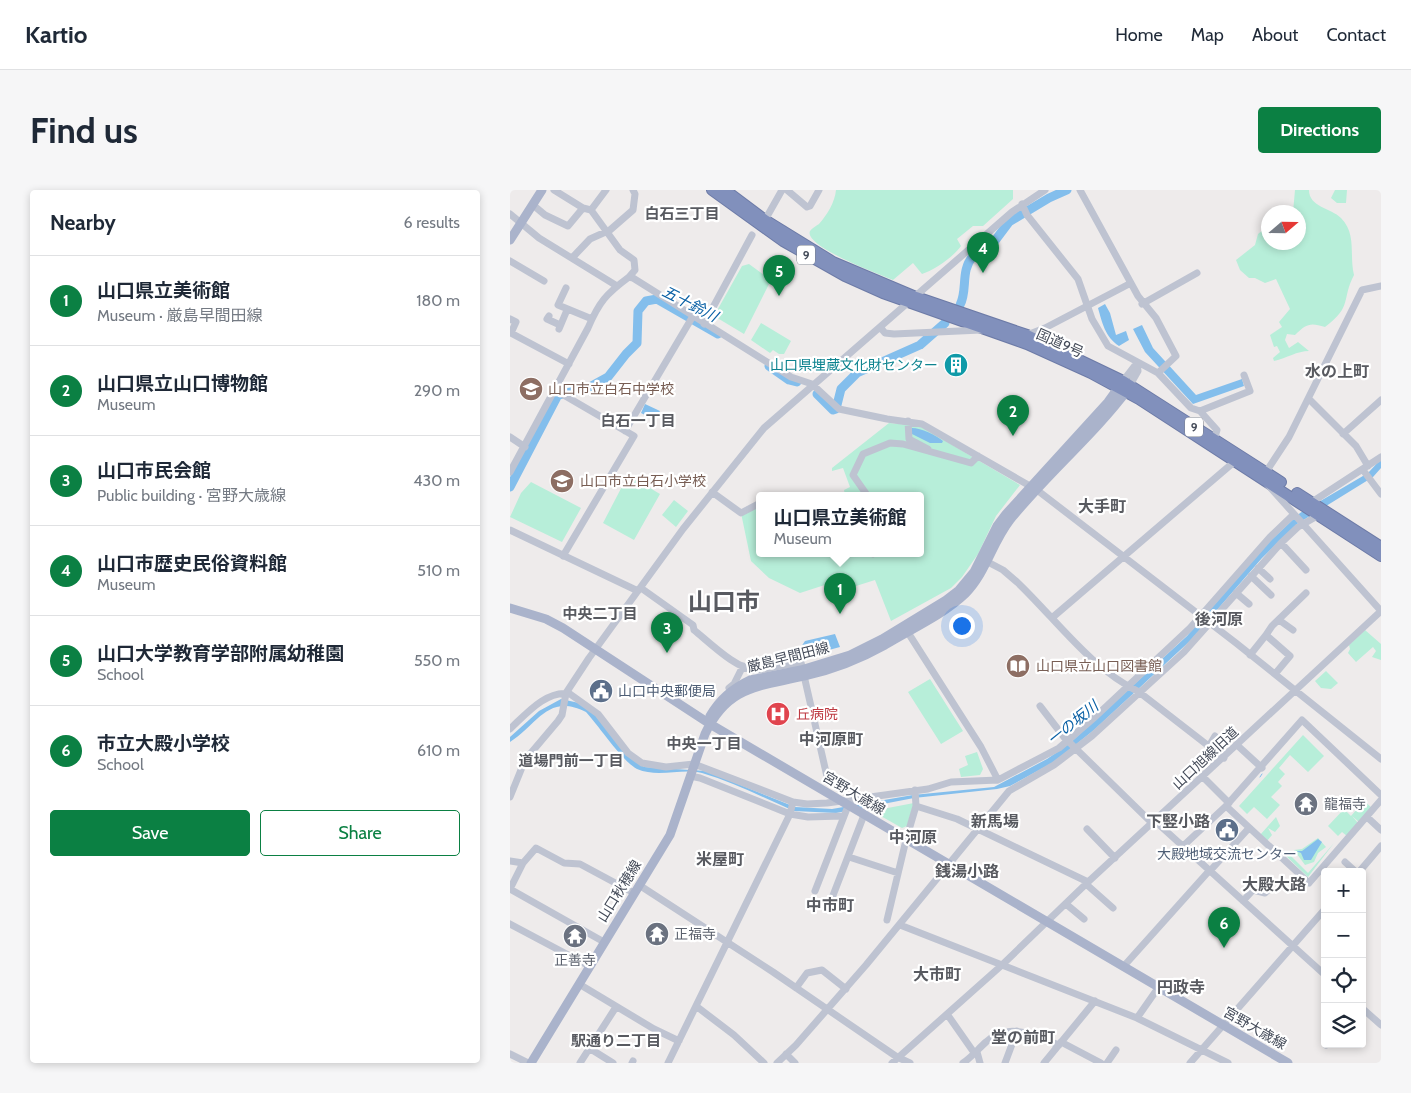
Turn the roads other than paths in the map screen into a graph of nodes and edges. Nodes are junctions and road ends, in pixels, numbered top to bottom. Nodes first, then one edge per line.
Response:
1 (542, 190) edge
2 (554, 190) edge
3 (606, 190) edge
4 (712, 190) edge
5 (725, 190) edge
6 (787, 190) edge
7 (819, 190) edge
8 (1045, 190) edge
9 (634, 191) edge
10 (1081, 191) edge
11 (778, 192) edge
12 (641, 198) dead end
13 (533, 205) junction
14 (587, 209) junction
15 (1025, 209) junction
16 (510, 214) edge
17 (766, 216) junction
18 (522, 222) junction
19 (608, 231) junction
20 (752, 235) dead end
21 (510, 240) edge
22 (572, 258) junction
23 (510, 261) edge
24 (1197, 273) dead end
25 (629, 277) junction
26 (544, 281) dead end
27 (1130, 283) junction
28 (617, 286) junction
29 (1381, 286) edge
30 (566, 288) dead end
31 (913, 300) junction
32 (1142, 304) junction
33 (1087, 306) junction
34 (567, 310) junction
35 (549, 316) dead end
36 (510, 319) edge
37 (592, 319) junction
38 (691, 319) junction
39 (704, 324) junction
40 (880, 327) junction
41 (986, 329) junction
42 (1027, 335) junction
43 (1136, 363) junction
44 (569, 364) junction
45 (1160, 372) junction
46 (1244, 375) dead end
47 (812, 384) junction
48 (1124, 387) junction
49 (556, 391) junction
50 (1309, 399) junction
51 (1381, 400) edge
52 (1200, 411) junction
53 (908, 421) junction
54 (625, 431) junction
55 (1343, 434) junction
56 (510, 438) edge
57 (1214, 440) junction
58 (525, 447) junction
59 (929, 452) junction
60 (978, 456) junction
61 (1381, 456) edge
62 (1234, 462) junction
63 (1365, 470) junction
64 (510, 472) edge
65 (1264, 475) junction
66 (1034, 488) junction
67 (712, 492) junction
68 (865, 492) edge
69 (1381, 494) edge
70 (1311, 504) junction
71 (756, 505) edge
72 (1320, 513) junction
73 (1293, 516) junction
74 (1301, 524) junction
75 (510, 530) edge
76 (1281, 543) junction
77 (1381, 546) edge
78 (563, 556) junction
79 (1381, 556) edge
80 (1125, 557) junction
81 (984, 560) junction
82 (1258, 568) junction
83 (1306, 570) dead end
84 (1251, 576) junction
85 (1270, 579) dead end
86 (639, 590) junction
87 (1236, 593) junction
88 (1306, 593) dead end
89 (1271, 595) dead end
90 (1249, 604) dead end
91 (510, 608) edge
92 (1381, 611) edge
93 (1053, 617) junction
94 (1206, 620) junction
95 (1279, 620) junction
96 (1293, 630) dead end
97 (907, 631) junction
98 (1266, 635) junction
99 (596, 650) junction
100 (1250, 654) junction
101 (743, 666) junction
102 (801, 667) junction
103 (1275, 674) junction
104 (1128, 687) junction
105 (1296, 690) junction
106 (1138, 691) junction
107 (566, 694) junction
108 (724, 697) junction
109 (1040, 706) dead end
110 (710, 724) junction
111 (510, 729) edge
112 (1215, 736) dead end
113 (1068, 741) junction
114 (1237, 745) junction
115 (1209, 746) junction
116 (1076, 750) junction
117 (1224, 758) junction
118 (1381, 759) edge
119 (694, 764) junction
120 (1262, 768) junction
121 (690, 776) junction
122 (1203, 777) junction
123 (723, 780) junction
124 (1001, 780) junction
125 (828, 781) dead end
126 (915, 791) junction
127 (1009, 791) junction
128 (1381, 795) edge
129 (510, 797) edge
130 (1381, 800) edge
131 (793, 802) junction
132 (916, 803) junction
133 (1227, 805) junction
134 (846, 809) junction
135 (790, 813) junction
136 (864, 815) junction
137 (1366, 817) junction
138 (1154, 823) junction
139 (1249, 828) junction
140 (1087, 829) dead end
141 (977, 830) junction
142 (1381, 830) edge
143 (906, 840) junction
144 (1381, 846) edge
145 (1182, 847) junction
146 (848, 857) junction
147 (1115, 858) junction
148 (510, 861) edge
149 (1345, 862) dead end
150 (523, 863) junction
151 (949, 865) junction
152 (1353, 868) edge
153 (1362, 868) edge
154 (1209, 871) junction
155 (898, 873) junction
156 (1087, 883) junction
157 (1270, 888) dead end
158 (637, 889) junction
159 (815, 891) dead end
160 (832, 898) dead end
161 (1243, 902) junction
162 (1066, 904) junction
163 (1113, 908) dead end
164 (1321, 913) edge
165 (1084, 919) dead end
166 (887, 920) dead end
167 (1046, 922) junction
168 (510, 924) edge
169 (900, 925) junction
170 (604, 942) junction
171 (728, 943) junction
172 (1292, 946) junction
173 (1002, 965) junction
174 (590, 966) junction
175 (1123, 968) junction
176 (1321, 971) edge
177 (579, 984) junction
178 (796, 988) junction
179 (1158, 988) junction
180 (846, 989) junction
181 (1095, 1001) junction
182 (696, 1006) junction
183 (616, 1007) junction
184 (828, 1010) junction
185 (1366, 1012) edge
186 (947, 1014) junction
187 (1137, 1018) junction
188 (1222, 1025) junction
189 (1381, 1025) edge
190 (1017, 1031) junction
191 (679, 1040) junction
192 (1060, 1044) junction
193 (589, 1048) junction
194 (1201, 1049) junction
195 (1116, 1050) dead end
196 (976, 1053) junction
197 (510, 1054) edge
198 (786, 1054) junction
199 (895, 1060) edge
200 (529, 1063) edge
201 (580, 1063) edge
202 (613, 1063) edge
203 (668, 1063) edge
204 (764, 1063) edge
205 (777, 1063) edge
206 (795, 1063) edge
207 (910, 1063) edge
208 (963, 1063) edge
209 (980, 1063) edge
210 (1005, 1063) edge
211 (1044, 1063) edge
212 (1101, 1063) edge
213 (1107, 1063) edge
214 (1190, 1063) edge
215 (1228, 1063) edge
216 (1288, 1063) edge

1 - 13 main road
2 - 14 street
3 - 14 street
4 - 31 highway, 国道9号 / 9
5 - 17 highway, 国道9号 / 9
6 - 7 street
8 - 15 street
9 - 12 street
9 - 19 street
10 - 27 street
11 - 17 street
13 - 14 street
13 - 18 main road
14 - 19 street
15 - 31 street
15 - 33 street
16 - 18 street
17 - 31 highway, 国道9号 / 9
18 - 21 main road
18 - 22 street
19 - 22 street
19 - 25 street
20 - 39 street
22 - 28 street
23 - 26 street
24 - 32 street
25 - 28 street
25 - 38 street
27 - 32 street
27 - 33 street
28 - 37 street
29 - 50 street
30 - 34 street
31 - 40 street
31 - 41 highway, 国道9号 / 9
31 - 42 highway, 国道9号 / 9
32 - 45 street
33 - 42 street
33 - 43 street
34 - 35 street
34 - 37 street
36 - 44 street
37 - 44 street
38 - 39 street
38 - 54 street
39 - 47 street
40 - 41 street
40 - 47 street
41 - 48 highway, 国道9号 / 9
42 - 48 highway, 国道9号 / 9
43 - 45 street
43 - 48 street
44 - 49 street
45 - 52 street
46 - 52 street
47 - 53 street
47 - 67 street
48 - 57 highway, 国道9号 / 9
48 - 62 highway, 国道9号 / 9
48 - 66 main road, 厳島早間田線
49 - 54 street
49 - 58 street
50 - 55 street
50 - 65 street
51 - 55 street
52 - 57 street
53 - 59 street
53 - 60 street
54 - 78 street
55 - 63 street
56 - 58 street
57 - 65 highway, 国道9号 / 9
58 - 64 street
59 - 60 street
59 - 68 street
60 - 66 street
61 - 63 street
62 - 65 highway, 国道9号 / 9
62 - 80 street
63 - 69 street
63 - 70 street
65 - 70 highway, 国道9号 / 9
65 - 73 street
66 - 80 street
66 - 81 main road, 厳島早間田線
67 - 71 street
67 - 86 street
70 - 72 highway, 国道9号 / 9
72 - 74 street
72 - 77 highway, 国道9号 / 9
72 - 79 highway, 国道9号 / 9
73 - 74 street
73 - 94 street
74 - 76 street
74 - 92 street
75 - 78 street
76 - 82 street
76 - 83 street
78 - 86 street
80 - 93 street
80 - 94 street
81 - 93 street
81 - 97 main road, 厳島早間田線
81 - 102 main road, 厳島早間田線
82 - 84 street
82 - 85 street
84 - 87 street
84 - 89 street
86 - 99 street
86 - 101 street
87 - 90 street
87 - 94 street
88 - 95 street
91 - 99 main road, 宮野大歳線
92 - 105 street, 山口旭線旧道
93 - 104 street
94 - 100 street
94 - 104 street
94 - 106 street
95 - 96 street
95 - 98 street
97 - 102 main road, 厳島早間田線
97 - 124 street
98 - 100 street
98 - 103 street
99 - 107 street
99 - 110 main road, 宮野大歳線
100 - 103 street
101 - 102 street
101 - 108 street
102 - 108 main road, 厳島早間田線
102 - 110 main road, 厳島早間田線
102 - 125 street
103 - 105 street
104 - 106 street
104 - 113 street
105 - 114 street, 山口旭線旧道
105 - 118 street
106 - 115 street
106 - 116 street
107 - 111 street
107 - 119 street
107 - 129 street
108 - 110 main road, 厳島早間田線
109 - 113 street
110 - 119 main road, 山口秋穂線
110 - 134 main road, 宮野大歳線
112 - 115 street
113 - 116 street
113 - 124 street
114 - 117 street, 山口旭線旧道
114 - 120 street
115 - 117 street
116 - 127 street
116 - 138 street
117 - 122 street, 山口旭線旧道
119 - 121 main road, 山口秋穂線
119 - 123 street
120 - 128 street
120 - 133 street
121 - 123 street
121 - 158 main road, 山口秋穂線
122 - 133 street
122 - 138 street, 山口旭線旧道
123 - 131 street
123 - 135 street
124 - 126 street
124 - 127 street
126 - 132 street
126 - 134 street
127 - 141 street
130 - 137 street
131 - 134 street
131 - 135 street
132 - 141 street
132 - 143 street
133 - 139 street
133 - 145 street
134 - 135 street
134 - 136 main road, 宮野大歳線
134 - 159 street
135 - 171 street
136 - 143 main road, 宮野大歳線
136 - 146 street
137 - 139 street
137 - 142 street
138 - 145 street
138 - 147 street, 山口旭線旧道
139 - 154 street
140 - 147 street
141 - 151 street
141 - 156 street
143 - 151 main road, 宮野大歳線
143 - 155 street
144 - 153 street
145 - 154 street
146 - 155 street
146 - 160 street
147 - 156 street, 山口旭線旧道
148 - 150 street
149 - 152 street
150 - 158 street
150 - 170 street
151 - 167 main road, 宮野大歳線
151 - 169 street
154 - 161 street
154 - 175 street
155 - 166 street
156 - 162 street, 山口旭線旧道
156 - 163 street
157 - 161 street
158 - 170 main road, 山口秋穂線
158 - 171 street
161 - 172 street
162 - 165 street
162 - 167 street, 山口旭線旧道
164 - 172 street
167 - 173 street, 山口旭線旧道
167 - 175 main road, 宮野大歳線
168 - 174 street
169 - 173 street
169 - 180 street
170 - 174 main road, 山口秋穂線
171 - 178 street
171 - 182 street
172 - 176 street
172 - 188 street
173 - 181 street
173 - 186 street, 山口旭線旧道
174 - 177 main road, 山口秋穂線
175 - 179 main road, 宮野大歳線
177 - 183 street
177 - 200 main road, 山口秋穂線
178 - 180 street
178 - 184 street
179 - 187 street
179 - 188 main road, 宮野大歳線
180 - 184 street
181 - 187 street
181 - 192 street
182 - 191 street
182 - 204 street
183 - 191 street
183 - 193 street
184 - 198 street
184 - 199 street
185 - 189 street
186 - 196 street
186 - 199 street, 山口旭線旧道
187 - 194 street
188 - 194 street
188 - 216 main road, 宮野大歳線
190 - 192 street
190 - 196 street
190 - 210 street
191 - 203 street
192 - 211 street
192 - 212 street
193 - 201 street
193 - 202 street
194 - 214 street
194 - 215 street
195 - 213 street
196 - 208 street
196 - 209 street
197 - 200 street
198 - 205 street
198 - 206 street
199 - 207 street

